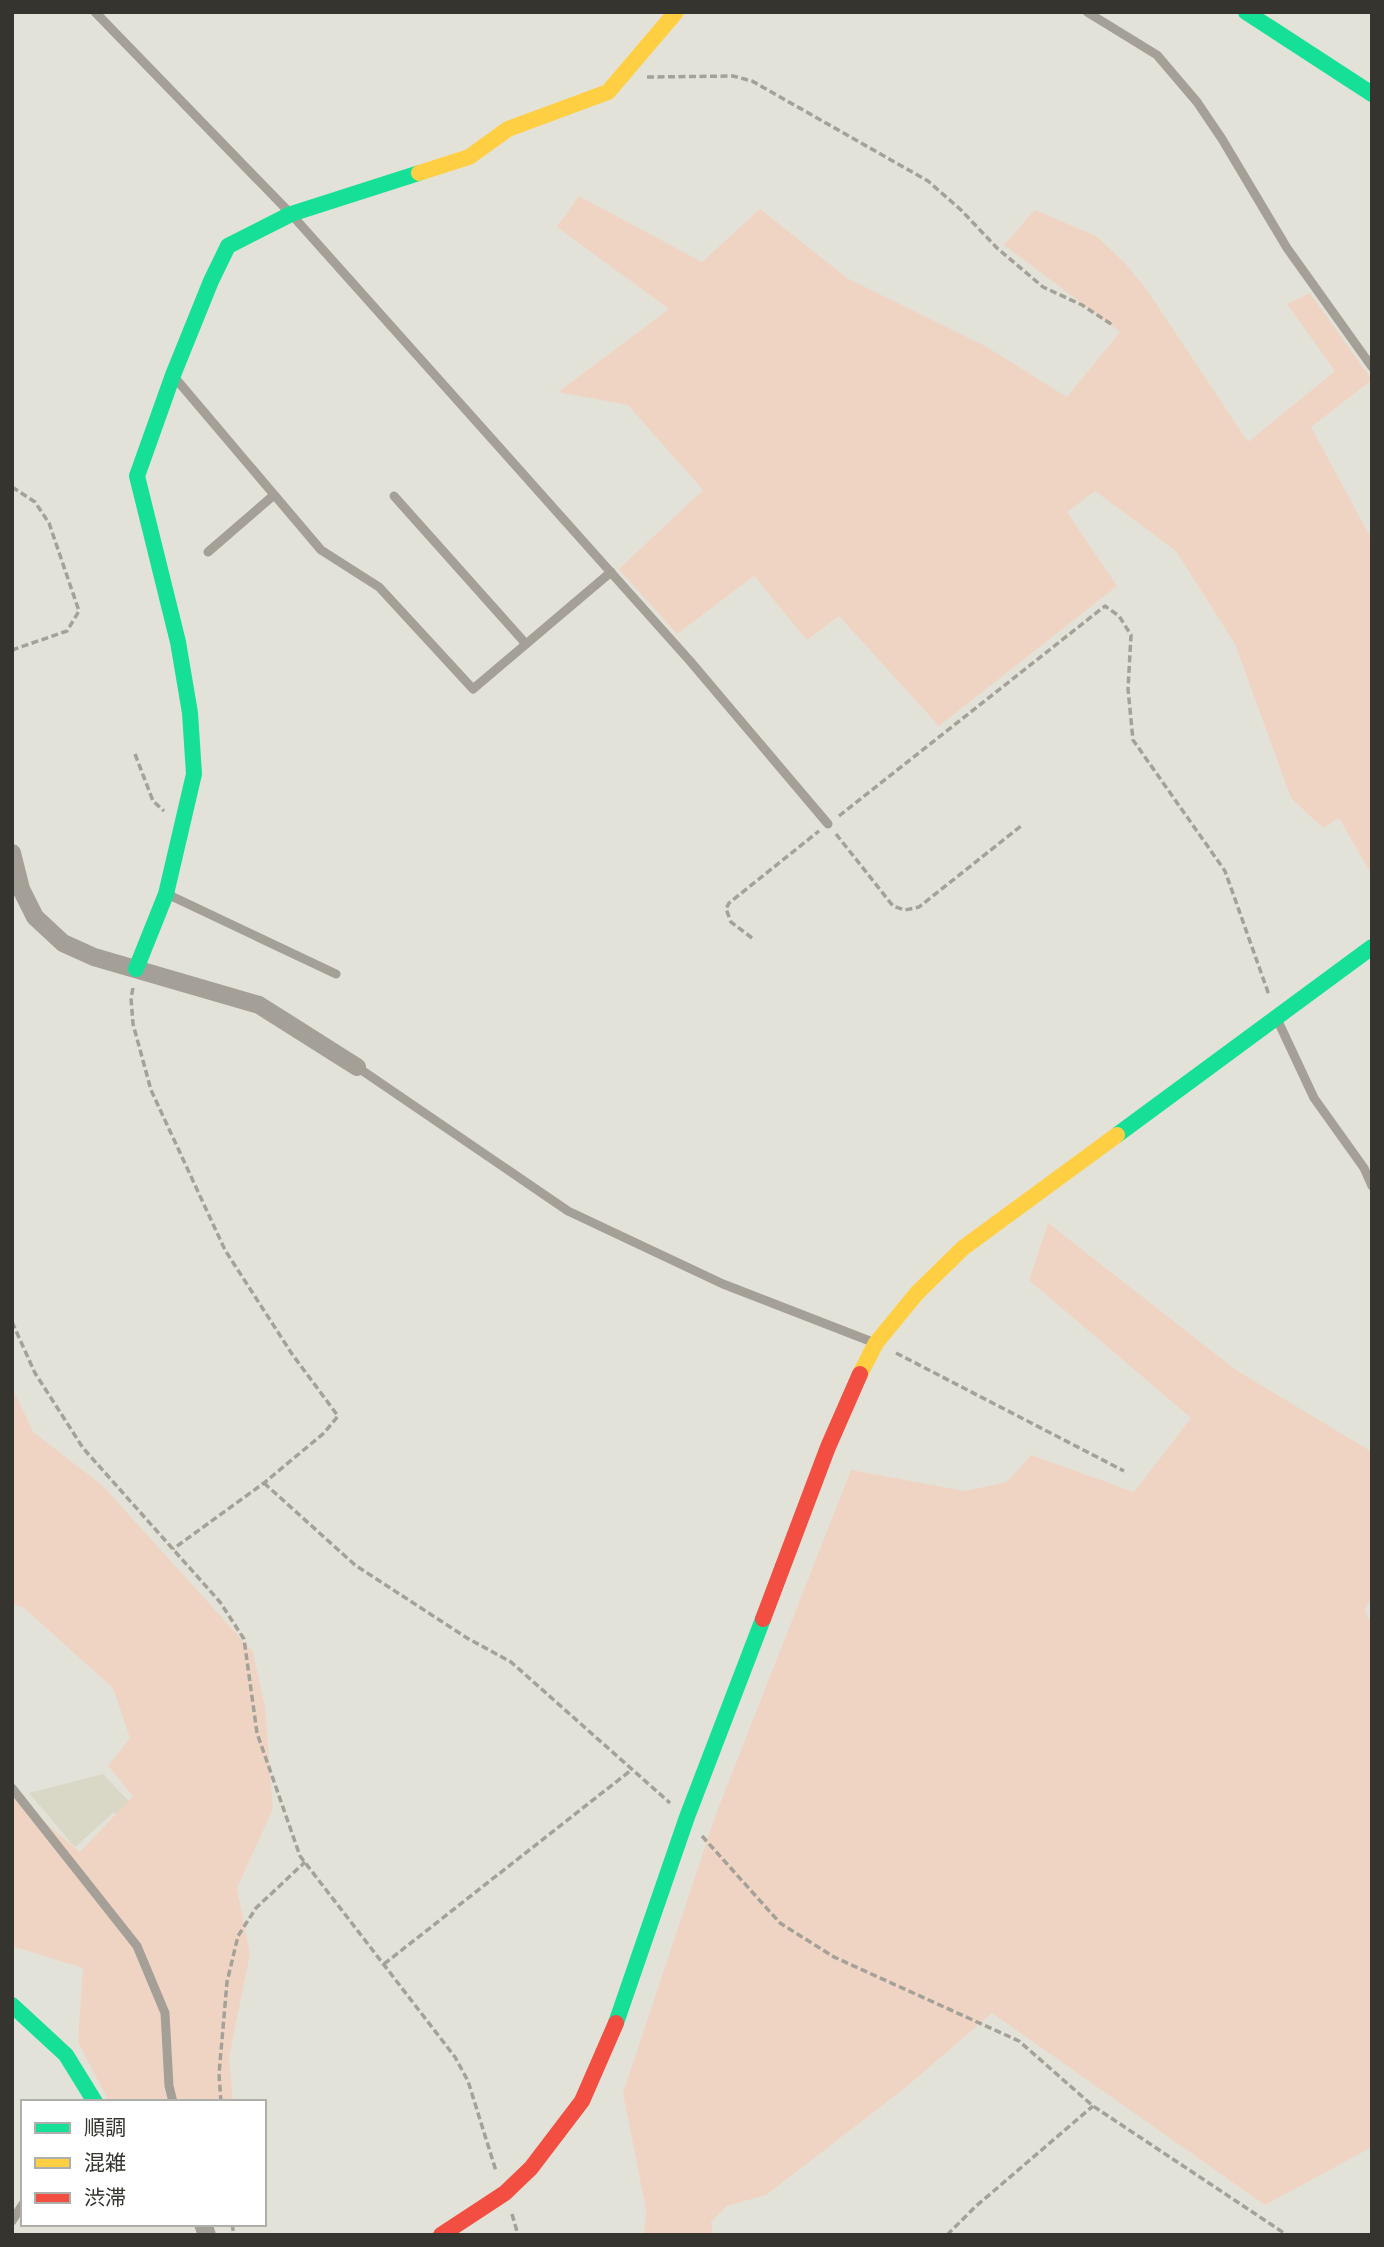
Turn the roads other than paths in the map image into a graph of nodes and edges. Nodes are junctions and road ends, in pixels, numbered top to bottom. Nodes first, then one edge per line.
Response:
1 (95, 12) edge
2 (676, 12) edge
3 (1087, 12) edge
4 (1246, 12) edge
5 (1372, 94) edge
6 (291, 214) junction
7 (1372, 368) edge
8 (173, 374) junction
9 (274, 495) junction
10 (394, 496) dead end
11 (208, 552) dead end
12 (611, 572) junction
13 (526, 644) junction
14 (828, 824) road end
15 (12, 853) edge
16 (166, 894) junction
17 (1372, 947) edge
18 (136, 969) junction
19 (337, 974) dead end
20 (1277, 1017) junction
21 (356, 1067) joint
22 (1372, 1186) edge
23 (876, 1343) junction
24 (12, 1788) edge
25 (12, 2005) edge
26 (93, 2100) edge
27 (172, 2100) edge
28 (442, 2235) edge

1 - 6 lane
2 - 6 street
3 - 7 lane
4 - 5 street
6 - 8 street
6 - 12 lane
8 - 9 lane
8 - 16 street
9 - 11 lane
9 - 13 lane
10 - 13 lane
12 - 13 lane
12 - 14 lane
15 - 18 street
16 - 18 street
16 - 19 lane
17 - 20 street
18 - 21 street
20 - 22 lane
20 - 23 street
21 - 23 lane
23 - 28 street
24 - 27 lane
25 - 26 street

